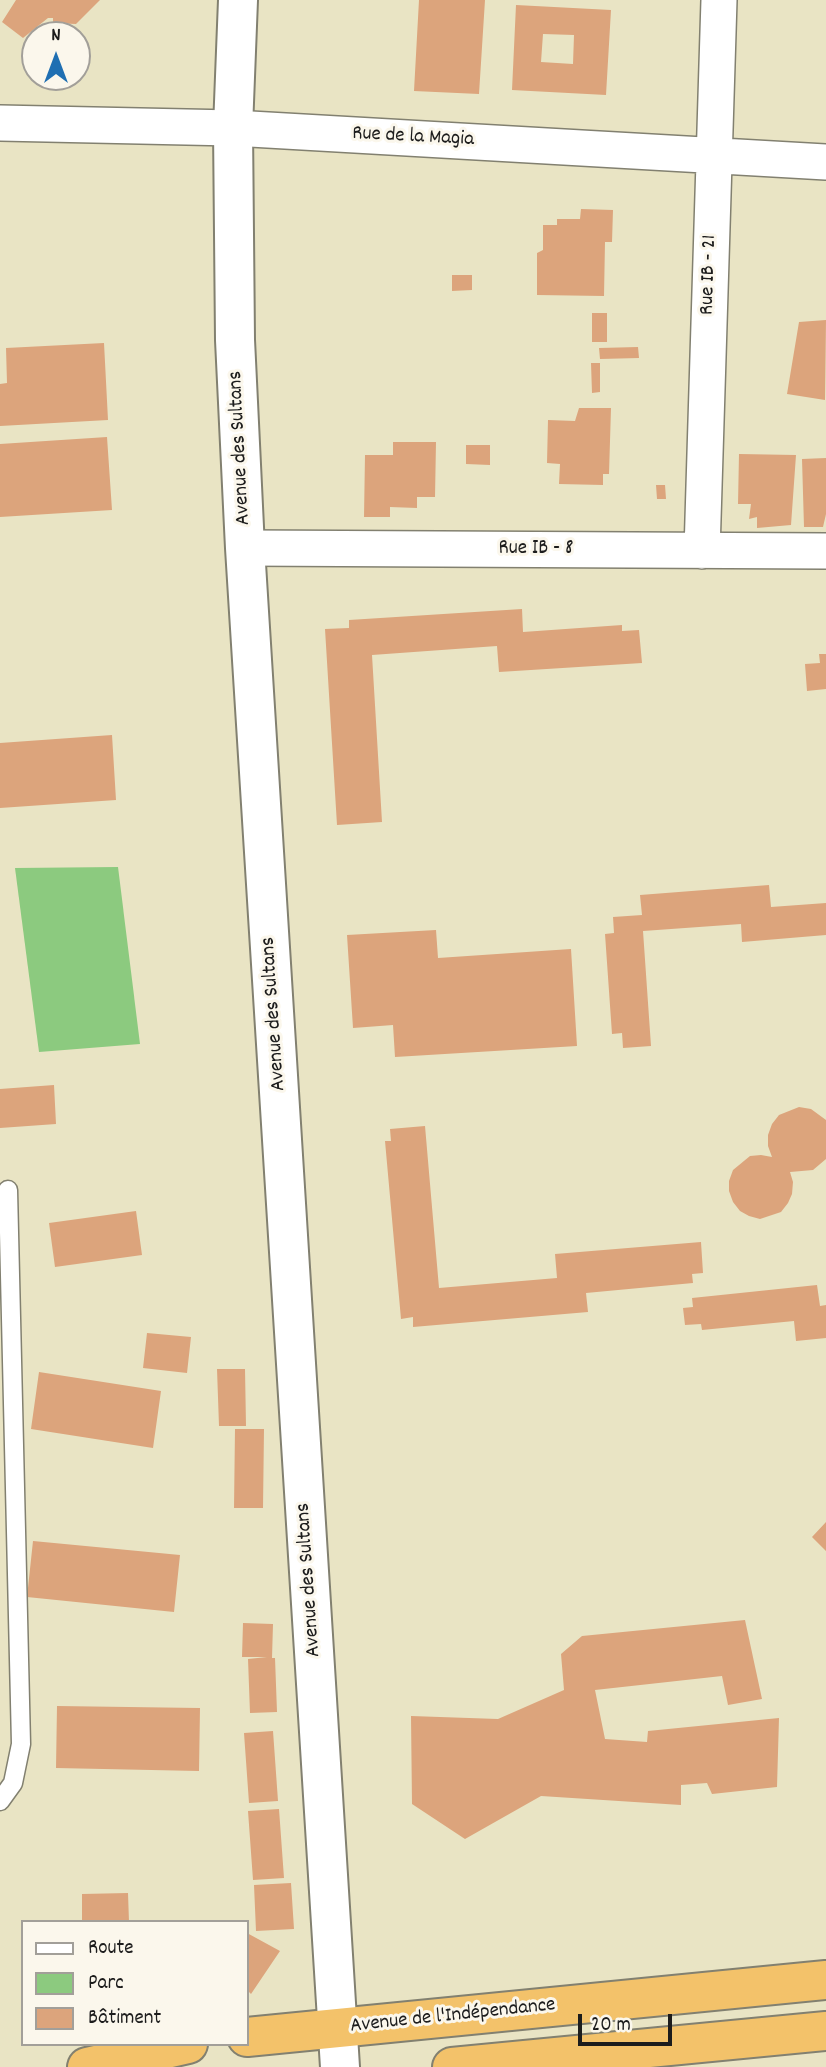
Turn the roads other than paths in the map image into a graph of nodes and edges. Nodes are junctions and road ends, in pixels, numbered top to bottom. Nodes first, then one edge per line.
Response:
1 (238, 0) edge
2 (719, 0) edge
3 (0, 123) edge
4 (233, 128) junction
5 (714, 156) junction
6 (826, 162) edge
7 (245, 548) junction
8 (702, 551) junction
9 (826, 551) edge
10 (8, 1191) dead end
11 (0, 1801) edge
12 (826, 1980) edge
13 (338, 2028) junction
14 (826, 2031) edge
15 (248, 2037) edge
16 (179, 2046) edge
17 (87, 2067) edge
18 (340, 2067) edge
19 (452, 2067) edge

1 - 4 street, Avenue des Sultans
2 - 5 street, Rue IB - 21
3 - 4 street, Rue de la Magia
4 - 5 street, Rue de la Magia
4 - 7 street, Avenue des Sultans
5 - 6 street, Rue de la Magia
5 - 8 street, Rue IB - 21
7 - 8 street, Rue IB - 8
7 - 13 street, Avenue des Sultans
8 - 9 street, Rue IB - 8
10 - 11 lane
12 - 13 highway, Avenue de l'Indépendance
13 - 15 highway, Avenue de l'Indépendance
13 - 18 street, Avenue des Sultans
14 - 19 highway
16 - 17 highway

